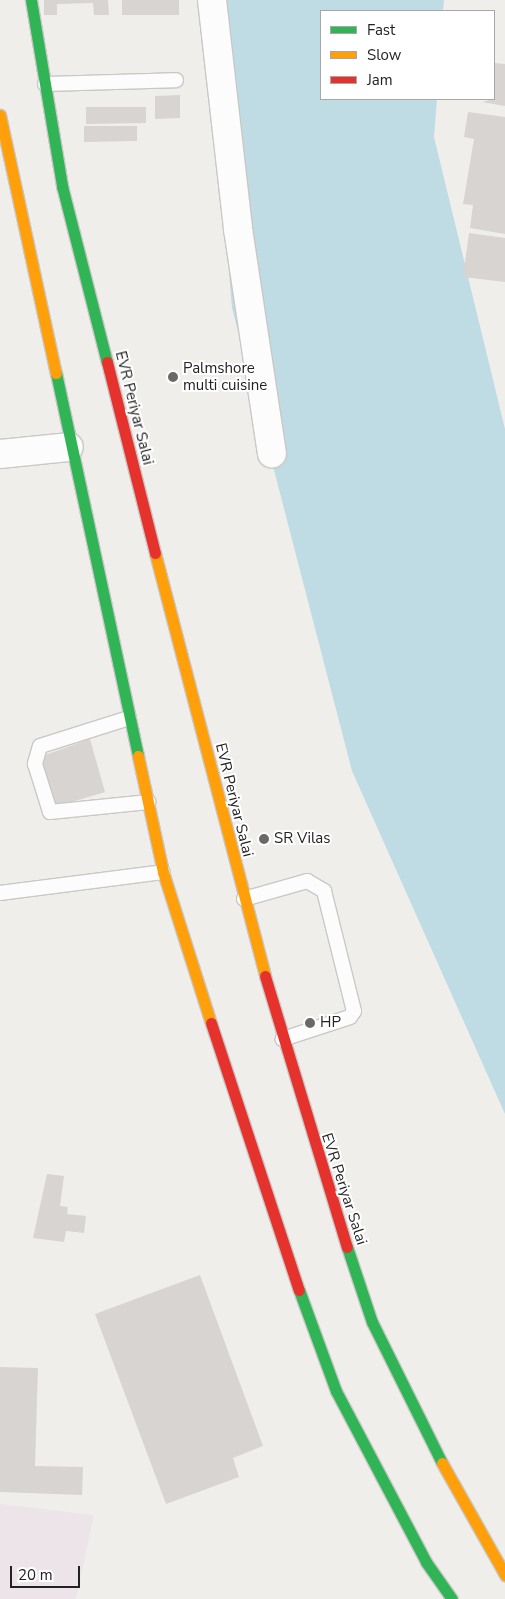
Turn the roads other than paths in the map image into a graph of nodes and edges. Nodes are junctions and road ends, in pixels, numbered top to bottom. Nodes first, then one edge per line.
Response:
1 (31, 0) edge
2 (212, 0) edge
3 (176, 80) dead end
4 (45, 84) junction
5 (0, 115) edge
6 (68, 447) junction
7 (272, 453) dead end
8 (0, 454) edge
9 (129, 718) junction
10 (148, 802) junction
11 (164, 872) junction
12 (0, 893) edge
13 (244, 898) junction
14 (283, 1038) junction
15 (505, 1575) edge
16 (452, 1599) edge

1 - 4 main road, EVR Periyar Salai
2 - 7 street
3 - 4 lane
4 - 13 main road, EVR Periyar Salai
5 - 6 main road
6 - 8 street
6 - 9 main road
9 - 10 main road
9 - 10 lane
10 - 11 main road
11 - 12 lane
11 - 16 main road
13 - 14 main road, EVR Periyar Salai
13 - 14 lane
14 - 15 main road, EVR Periyar Salai

